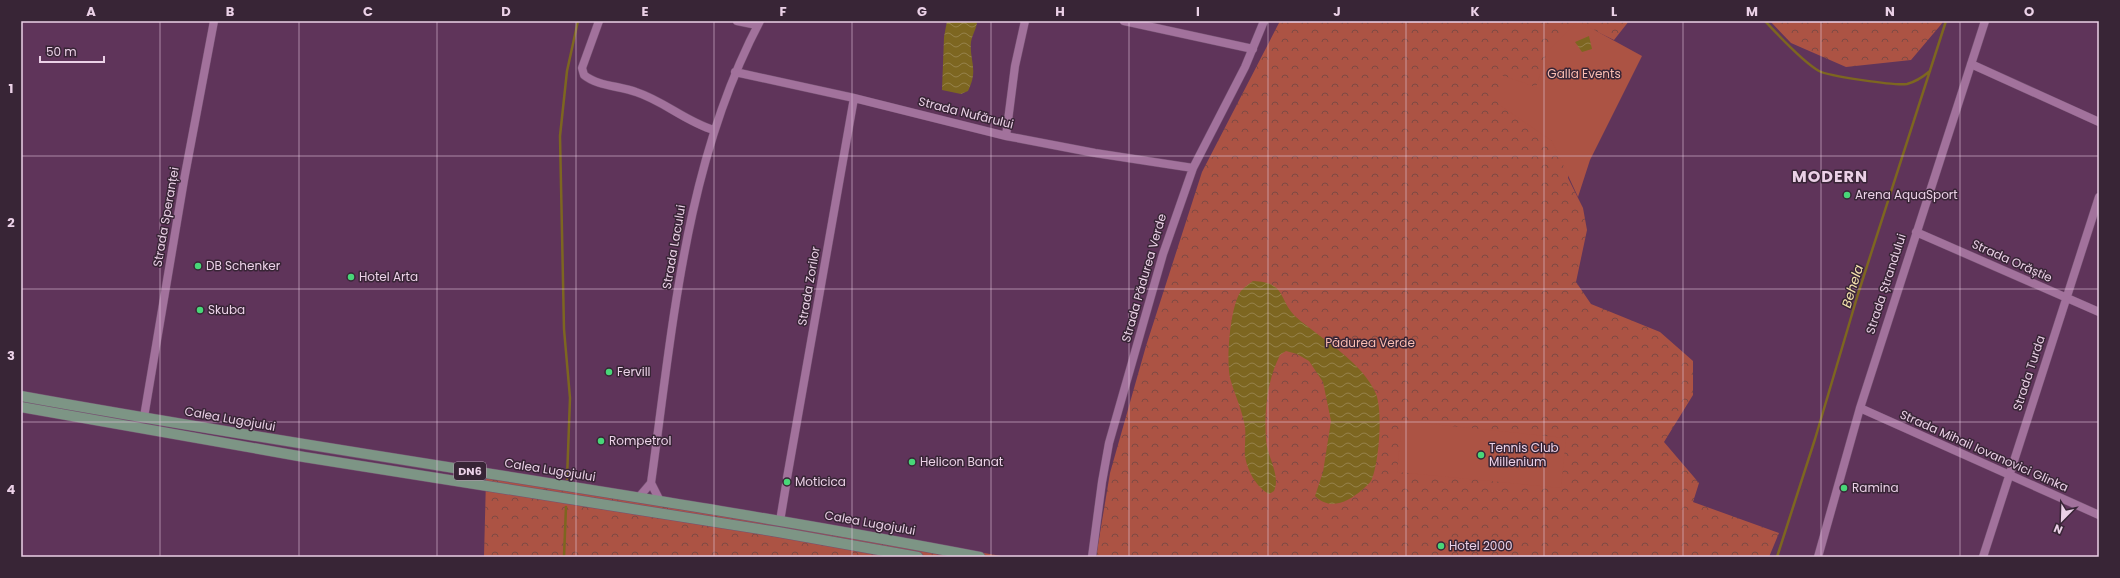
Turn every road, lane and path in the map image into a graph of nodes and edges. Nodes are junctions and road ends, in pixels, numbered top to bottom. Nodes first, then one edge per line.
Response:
1 (214, 21) edge
2 (598, 21) edge
3 (737, 21) edge
4 (1025, 21) edge
5 (1124, 21) edge
6 (1264, 21) edge
7 (1985, 21) edge
8 (758, 23) edge
9 (1142, 23) edge
10 (1253, 49) junction
11 (1971, 64) junction
12 (735, 72) junction
13 (854, 98) junction
14 (2099, 122) edge
15 (714, 130) junction
16 (1006, 136) junction
17 (1193, 168) junction
18 (2099, 196) edge
19 (1916, 232) junction
20 (2065, 297) junction
21 (2099, 312) edge
22 (21, 396) edge
23 (21, 407) edge
24 (1860, 408) junction
25 (144, 417) junction
26 (2008, 475) junction
27 (651, 483) junction
28 (639, 497) junction
29 (660, 501) junction
30 (2099, 515) edge
31 (780, 520) junction
32 (918, 557) edge
33 (980, 557) edge
34 (1092, 557) edge
35 (1818, 557) edge
36 (1983, 557) edge

1 - 25 street, Strada Speranței
2 - 15 street
3 - 8 street, Strada Lacului
4 - 16 street
5 - 9 street
6 - 10 street, Strada Pădurea Verde
7 - 11 street, Strada Ștrandului
8 - 12 street, Strada Lacului
9 - 10 street
10 - 17 street, Strada Pădurea Verde
11 - 14 street
11 - 19 street, Strada Ștrandului
12 - 13 street, Strada Nufărului
12 - 15 street, Strada Lacului
13 - 16 street, Strada Nufărului
13 - 31 street, Strada Zorilor
15 - 27 street, Strada Lacului
16 - 17 street, Strada Nufărului
17 - 34 street, Strada Pădurea Verde
18 - 20 street, Strada Turda
19 - 20 street, Strada Orăștie
19 - 24 street, Strada Ștrandului
20 - 21 street, Strada Orăștie
20 - 26 street, Strada Turda
22 - 25 main road, Calea Lugojului / DN6
23 - 32 main road, Calea Lugojului / DN6
24 - 26 street, Strada Mihail Iovanovici Glinka
24 - 35 street, Strada Ștrandului
25 - 28 main road, Calea Lugojului / DN6
26 - 30 street, Strada Mihail Iovanovici Glinka
26 - 36 street, Strada Turda
27 - 28 street
27 - 29 street
28 - 29 main road, Calea Lugojului / DN6
29 - 31 main road, Calea Lugojului / DN6
31 - 33 main road, Calea Lugojului / DN6

